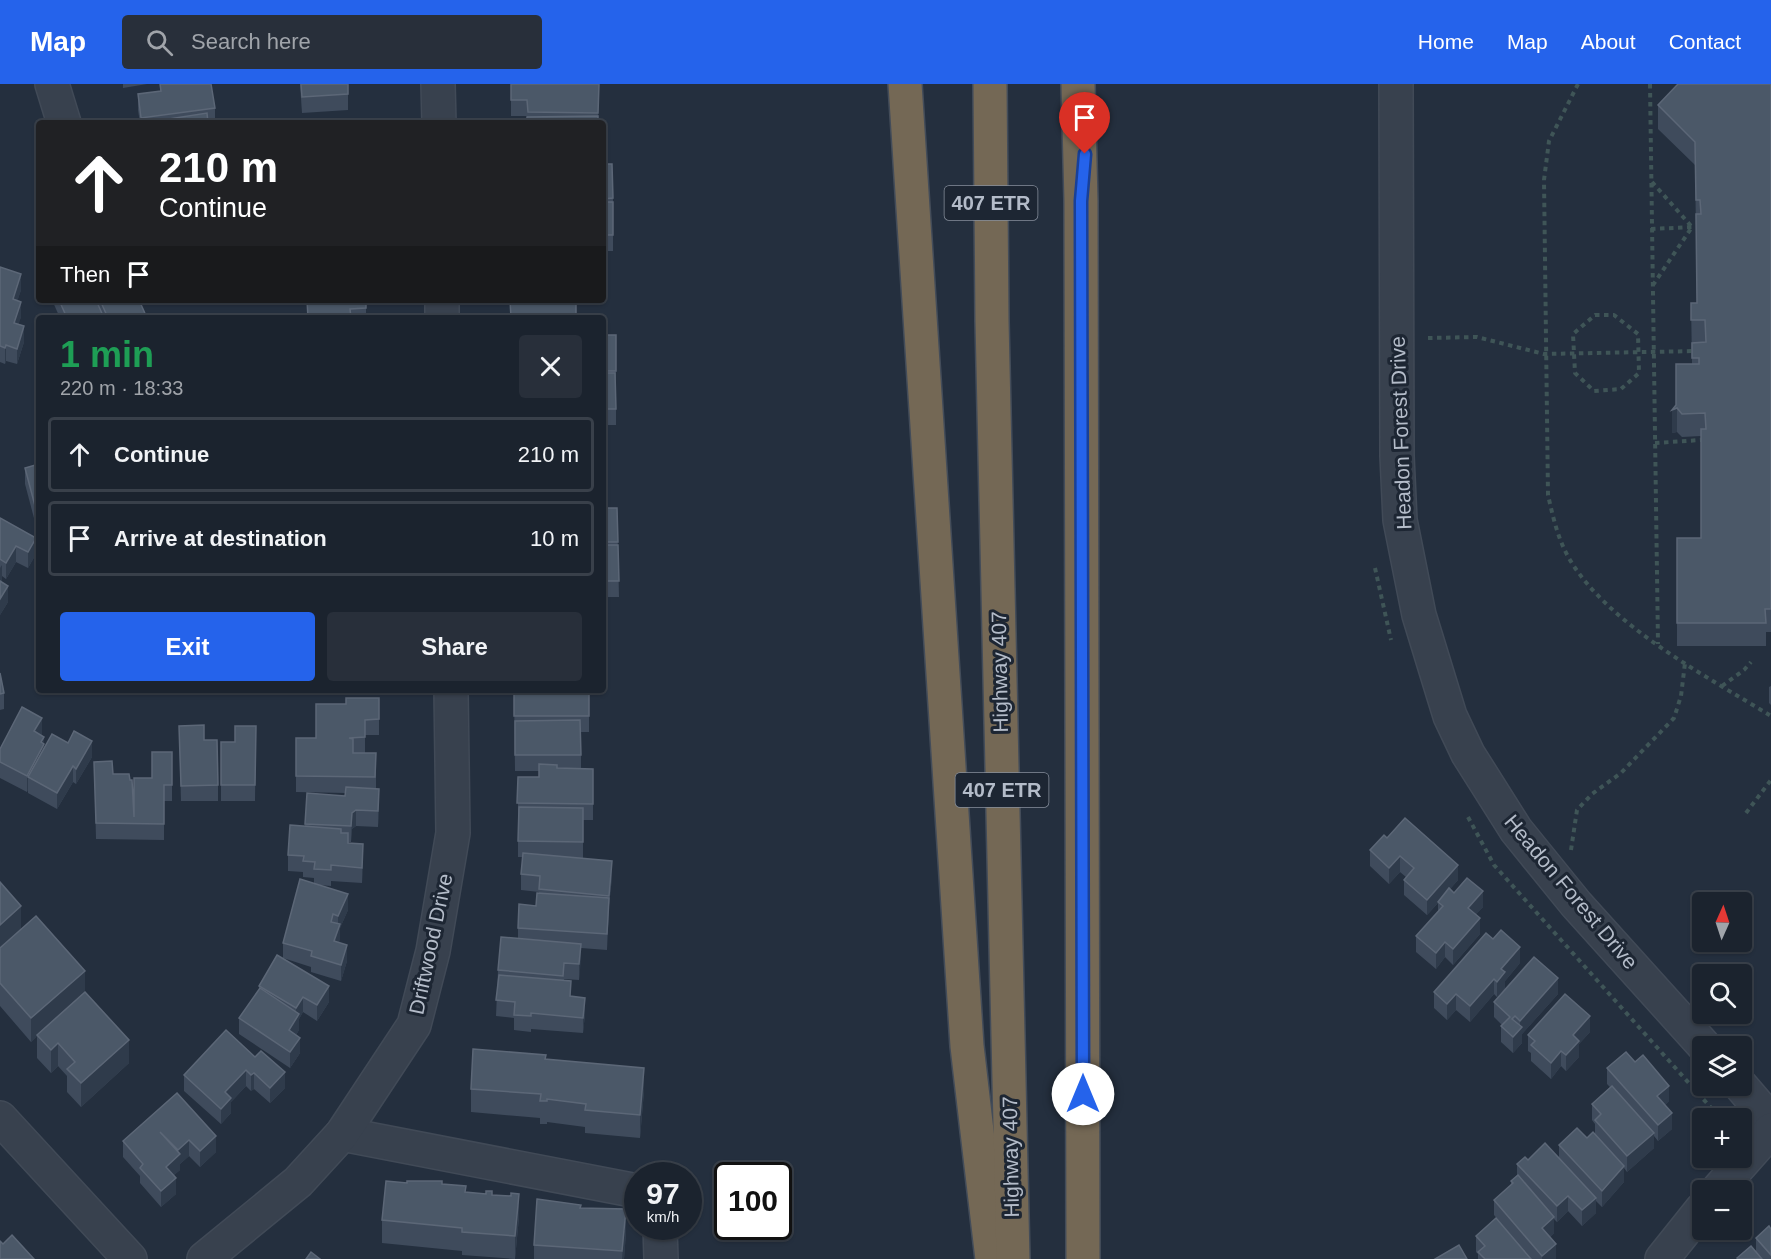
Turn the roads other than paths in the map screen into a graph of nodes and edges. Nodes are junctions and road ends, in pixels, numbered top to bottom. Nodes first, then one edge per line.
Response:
1 (52, 84) edge
2 (438, 84) edge
3 (905, 84) edge
4 (990, 84) edge
5 (1078, 84) edge
6 (1090, 84) edge
7 (1396, 84) edge
8 (63, 120) edge
9 (439, 120) edge
10 (1081, 201) junction
11 (451, 693) edge
12 (1695, 1036) edge
13 (1750, 1096) edge
14 (0, 1118) edge
15 (1771, 1121) edge
16 (1771, 1130) edge
17 (342, 1134) junction
18 (1727, 1180) edge
19 (624, 1188) edge
20 (1692, 1222) edge
21 (660, 1240) edge
22 (130, 1259) edge
23 (204, 1259) edge
24 (661, 1259) edge
25 (992, 1259) edge
26 (1013, 1259) edge
27 (1083, 1259) edge
28 (1662, 1259) edge

1 - 8 street
2 - 9 street
3 - 25 highway
4 - 26 highway, Highway 407 / 407 ETR
5 - 10 highway
6 - 10 highway
7 - 12 street, Headon Forest Drive
10 - 27 highway
11 - 17 street, Driftwood Drive
13 - 15 street
14 - 22 street
16 - 18 street
17 - 19 street
17 - 23 street, Driftwood Drive
20 - 28 street
21 - 24 street

